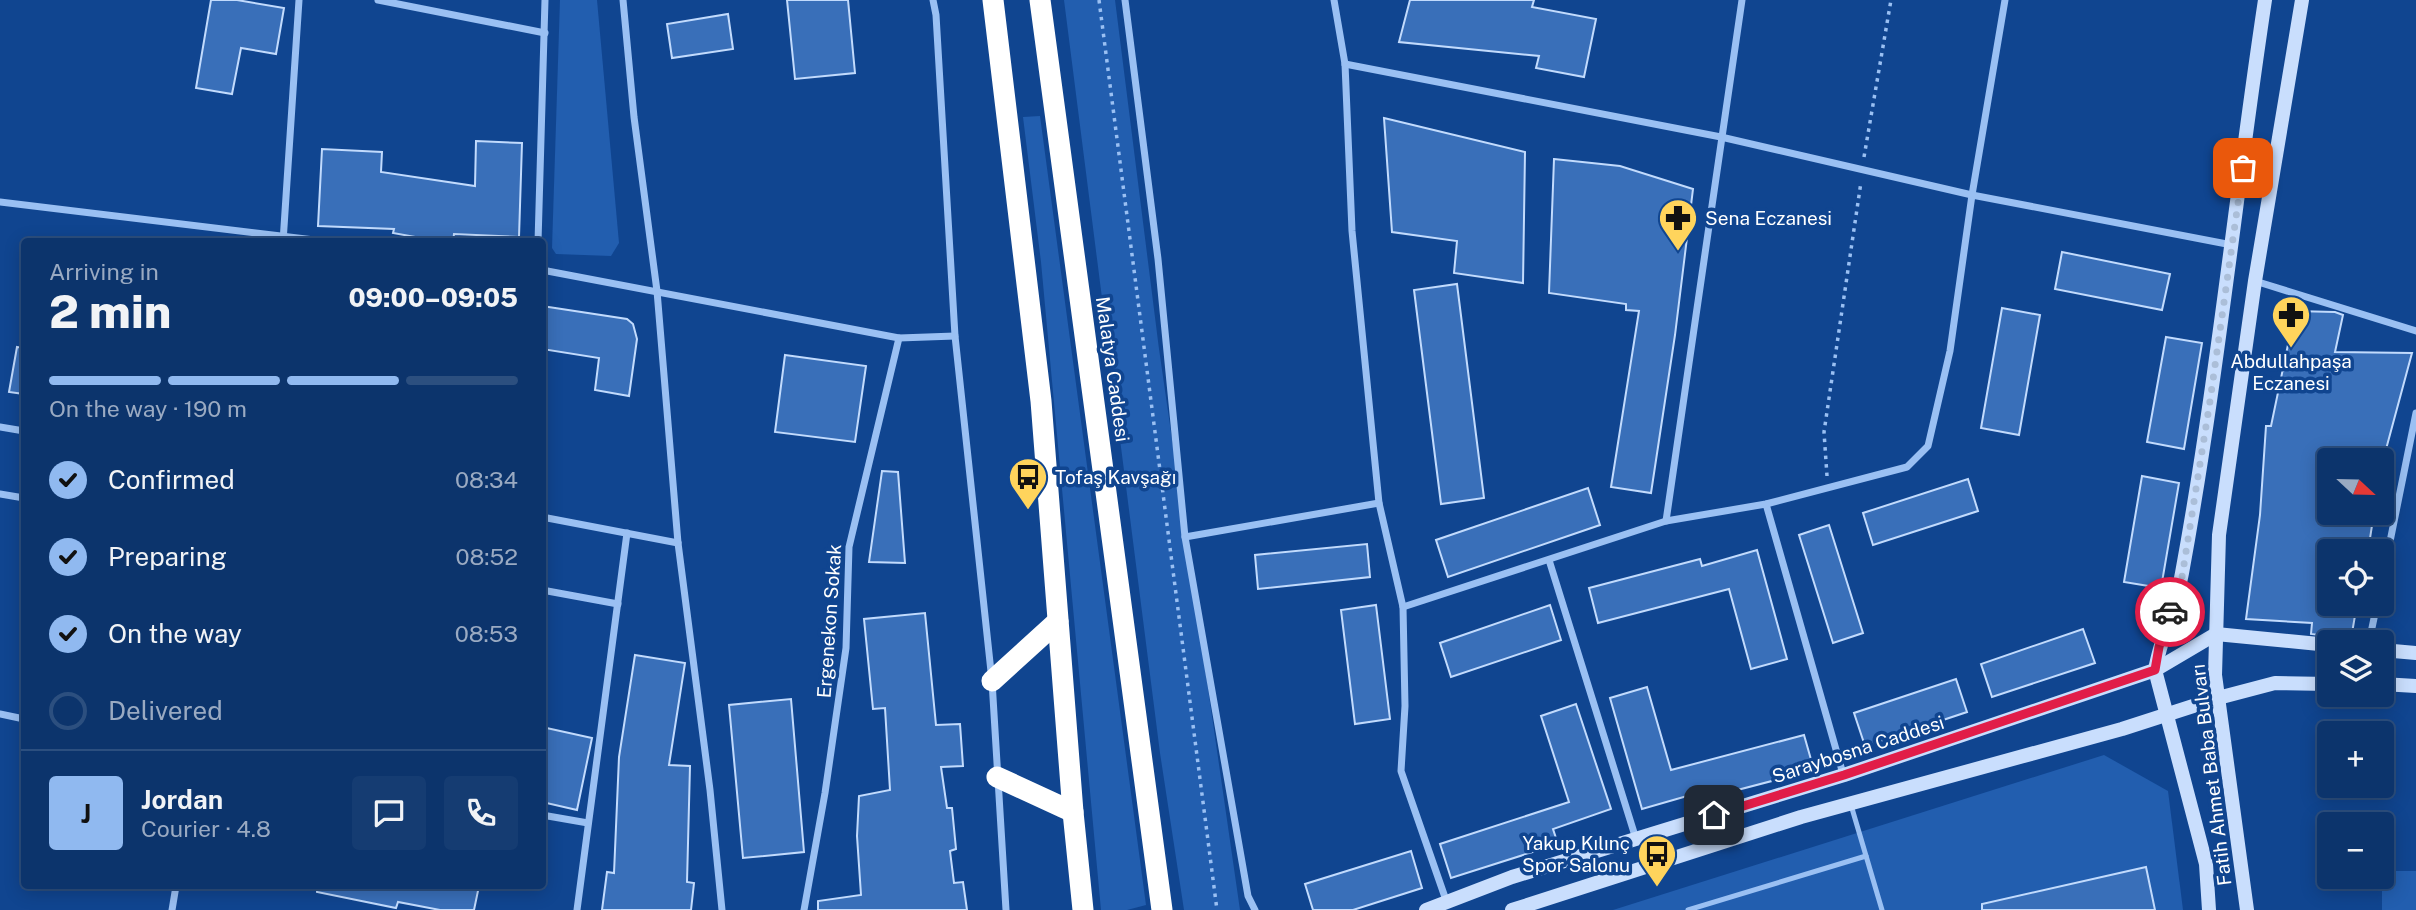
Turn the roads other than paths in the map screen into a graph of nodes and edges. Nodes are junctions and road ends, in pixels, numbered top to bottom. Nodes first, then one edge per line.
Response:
1 (299, 0) edge
2 (378, 0) edge
3 (545, 0) edge
4 (623, 0) edge
5 (933, 0) edge
6 (993, 0) edge
7 (1040, 0) edge
8 (1125, 0) edge
9 (1334, 0) edge
10 (1742, 0) edge
11 (2005, 0) edge
12 (2265, 0) edge
13 (2302, 0) edge
14 (545, 33) junction
15 (1345, 64) junction
16 (1721, 137) junction
17 (1972, 195) junction
18 (0, 202) edge
19 (276, 238) edge
20 (284, 238) edge
21 (538, 238) edge
22 (2232, 245) junction
23 (546, 271) edge
24 (2255, 281) junction
25 (657, 291) junction
26 (2416, 331) edge
27 (955, 336) junction
28 (900, 338) junction
29 (2416, 413) edge
30 (0, 427) edge
31 (21, 430) edge
32 (0, 494) edge
33 (21, 498) edge
34 (1379, 503) junction
35 (1766, 504) junction
36 (546, 518) edge
37 (1666, 521) junction
38 (627, 533) junction
39 (1185, 537) junction
40 (2390, 539) edge
41 (678, 544) junction
42 (1549, 560) junction
43 (546, 591) edge
44 (618, 604) junction
45 (1403, 607) junction
46 (1058, 621) junction
47 (2216, 634) junction
48 (2317, 644) edge
49 (2394, 651) edge
50 (2416, 653) edge
51 (2155, 670) junction
52 (992, 681) junction
53 (2317, 684) edge
54 (2394, 685) edge
55 (2416, 686) edge
56 (2218, 698) junction
57 (0, 714) edge
58 (2166, 715) junction
59 (21, 718) edge
60 (1844, 775) junction
61 (997, 777) junction
62 (1851, 804) junction
63 (1073, 812) junction
64 (546, 816) edge
65 (588, 823) junction
66 (1636, 839) junction
67 (1866, 856) junction
68 (176, 889) edge
69 (1447, 904) junction
70 (173, 910) edge
71 (576, 910) edge
72 (722, 910) edge
73 (804, 910) edge
74 (1006, 910) edge
75 (1083, 910) edge
76 (1162, 910) edge
77 (1255, 910) edge
78 (1426, 910) edge
79 (1513, 910) edge
80 (1688, 910) edge
81 (1882, 910) edge
82 (2209, 910) edge
83 (2247, 910) edge

1 - 20 street
2 - 14 street
3 - 14 street
4 - 25 street
5 - 27 street
6 - 46 highway
7 - 76 highway, Malatya Caddesi
8 - 39 street
9 - 15 street
10 - 16 street
11 - 17 street
12 - 22 main road
13 - 24 main road, Fatih Ahmet Baba Bulvarı
14 - 21 street
15 - 16 street
15 - 34 street
16 - 17 street
16 - 37 street
17 - 22 street
17 - 35 street
18 - 19 street
22 - 51 main road
23 - 25 street
24 - 26 street
24 - 47 main road, Fatih Ahmet Baba Bulvarı
25 - 28 street
25 - 41 street
27 - 28 street
27 - 52 street
28 - 73 street, Ergenekon Sokak
29 - 40 street
30 - 31 street
32 - 33 street
34 - 39 street
34 - 45 street
35 - 37 street
35 - 60 street
36 - 38 street
37 - 42 street
38 - 41 street
38 - 44 street
39 - 77 street
41 - 72 street
42 - 45 street
42 - 66 street
43 - 44 street
44 - 65 street
45 - 69 street
46 - 52 highway
46 - 63 highway
47 - 48 main road
47 - 51 main road, Saraybosna Caddesi
47 - 56 main road, Fatih Ahmet Baba Bulvarı
49 - 50 main road
51 - 58 main road, Fatih Ahmet Baba Bulvarı
51 - 60 main road, Saraybosna Caddesi
52 - 61 street
53 - 56 main road
54 - 55 main road
56 - 58 main road
56 - 83 main road, Fatih Ahmet Baba Bulvarı
57 - 59 street
58 - 62 main road
58 - 82 main road, Fatih Ahmet Baba Bulvarı
60 - 66 main road, Saraybosna Caddesi
61 - 63 highway
61 - 74 street
62 - 67 lane
62 - 79 main road
63 - 75 highway
64 - 65 street
65 - 71 street
66 - 69 main road, Saraybosna Caddesi
67 - 80 lane
67 - 81 lane
68 - 70 street
69 - 78 main road, Saraybosna Caddesi

